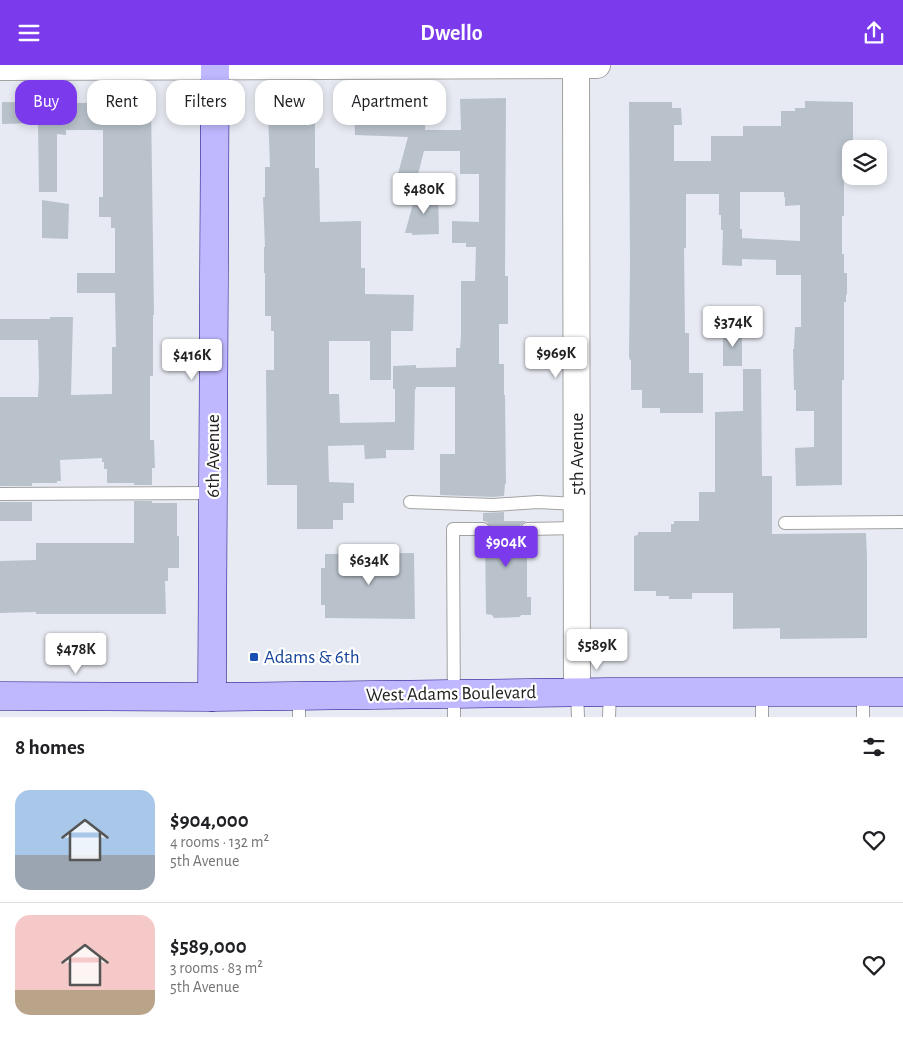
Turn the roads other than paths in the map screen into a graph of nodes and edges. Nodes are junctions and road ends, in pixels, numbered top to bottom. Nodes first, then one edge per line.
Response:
1 (576, 65) edge
2 (597, 65) edge
3 (215, 66) edge
4 (0, 67) edge
5 (213, 493) junction
6 (0, 494) edge
7 (410, 502) dead end
8 (577, 516) junction
9 (903, 522) edge
10 (785, 523) dead end
11 (483, 529) dead end
12 (527, 529) dead end
13 (903, 692) edge
14 (0, 696) edge
15 (212, 697) junction
16 (863, 704) edge
17 (578, 705) edge
18 (610, 705) edge
19 (762, 705) edge
20 (299, 706) edge
21 (454, 706) edge
22 (119, 707) edge

1 - 2 street
1 - 3 street
1 - 8 street, 5th Avenue
3 - 4 street
3 - 5 main road, 6th Avenue
5 - 6 lane
5 - 15 main road, 6th Avenue
7 - 8 lane
8 - 12 lane
8 - 17 street, 5th Avenue
9 - 10 lane
11 - 21 lane
13 - 16 main road, West Adams Boulevard
14 - 22 main road, West Adams Boulevard
15 - 20 main road, West Adams Boulevard
15 - 22 main road, West Adams Boulevard
16 - 19 main road, West Adams Boulevard
17 - 18 main road, West Adams Boulevard
17 - 21 main road, West Adams Boulevard
18 - 19 main road, West Adams Boulevard
20 - 21 main road, West Adams Boulevard

